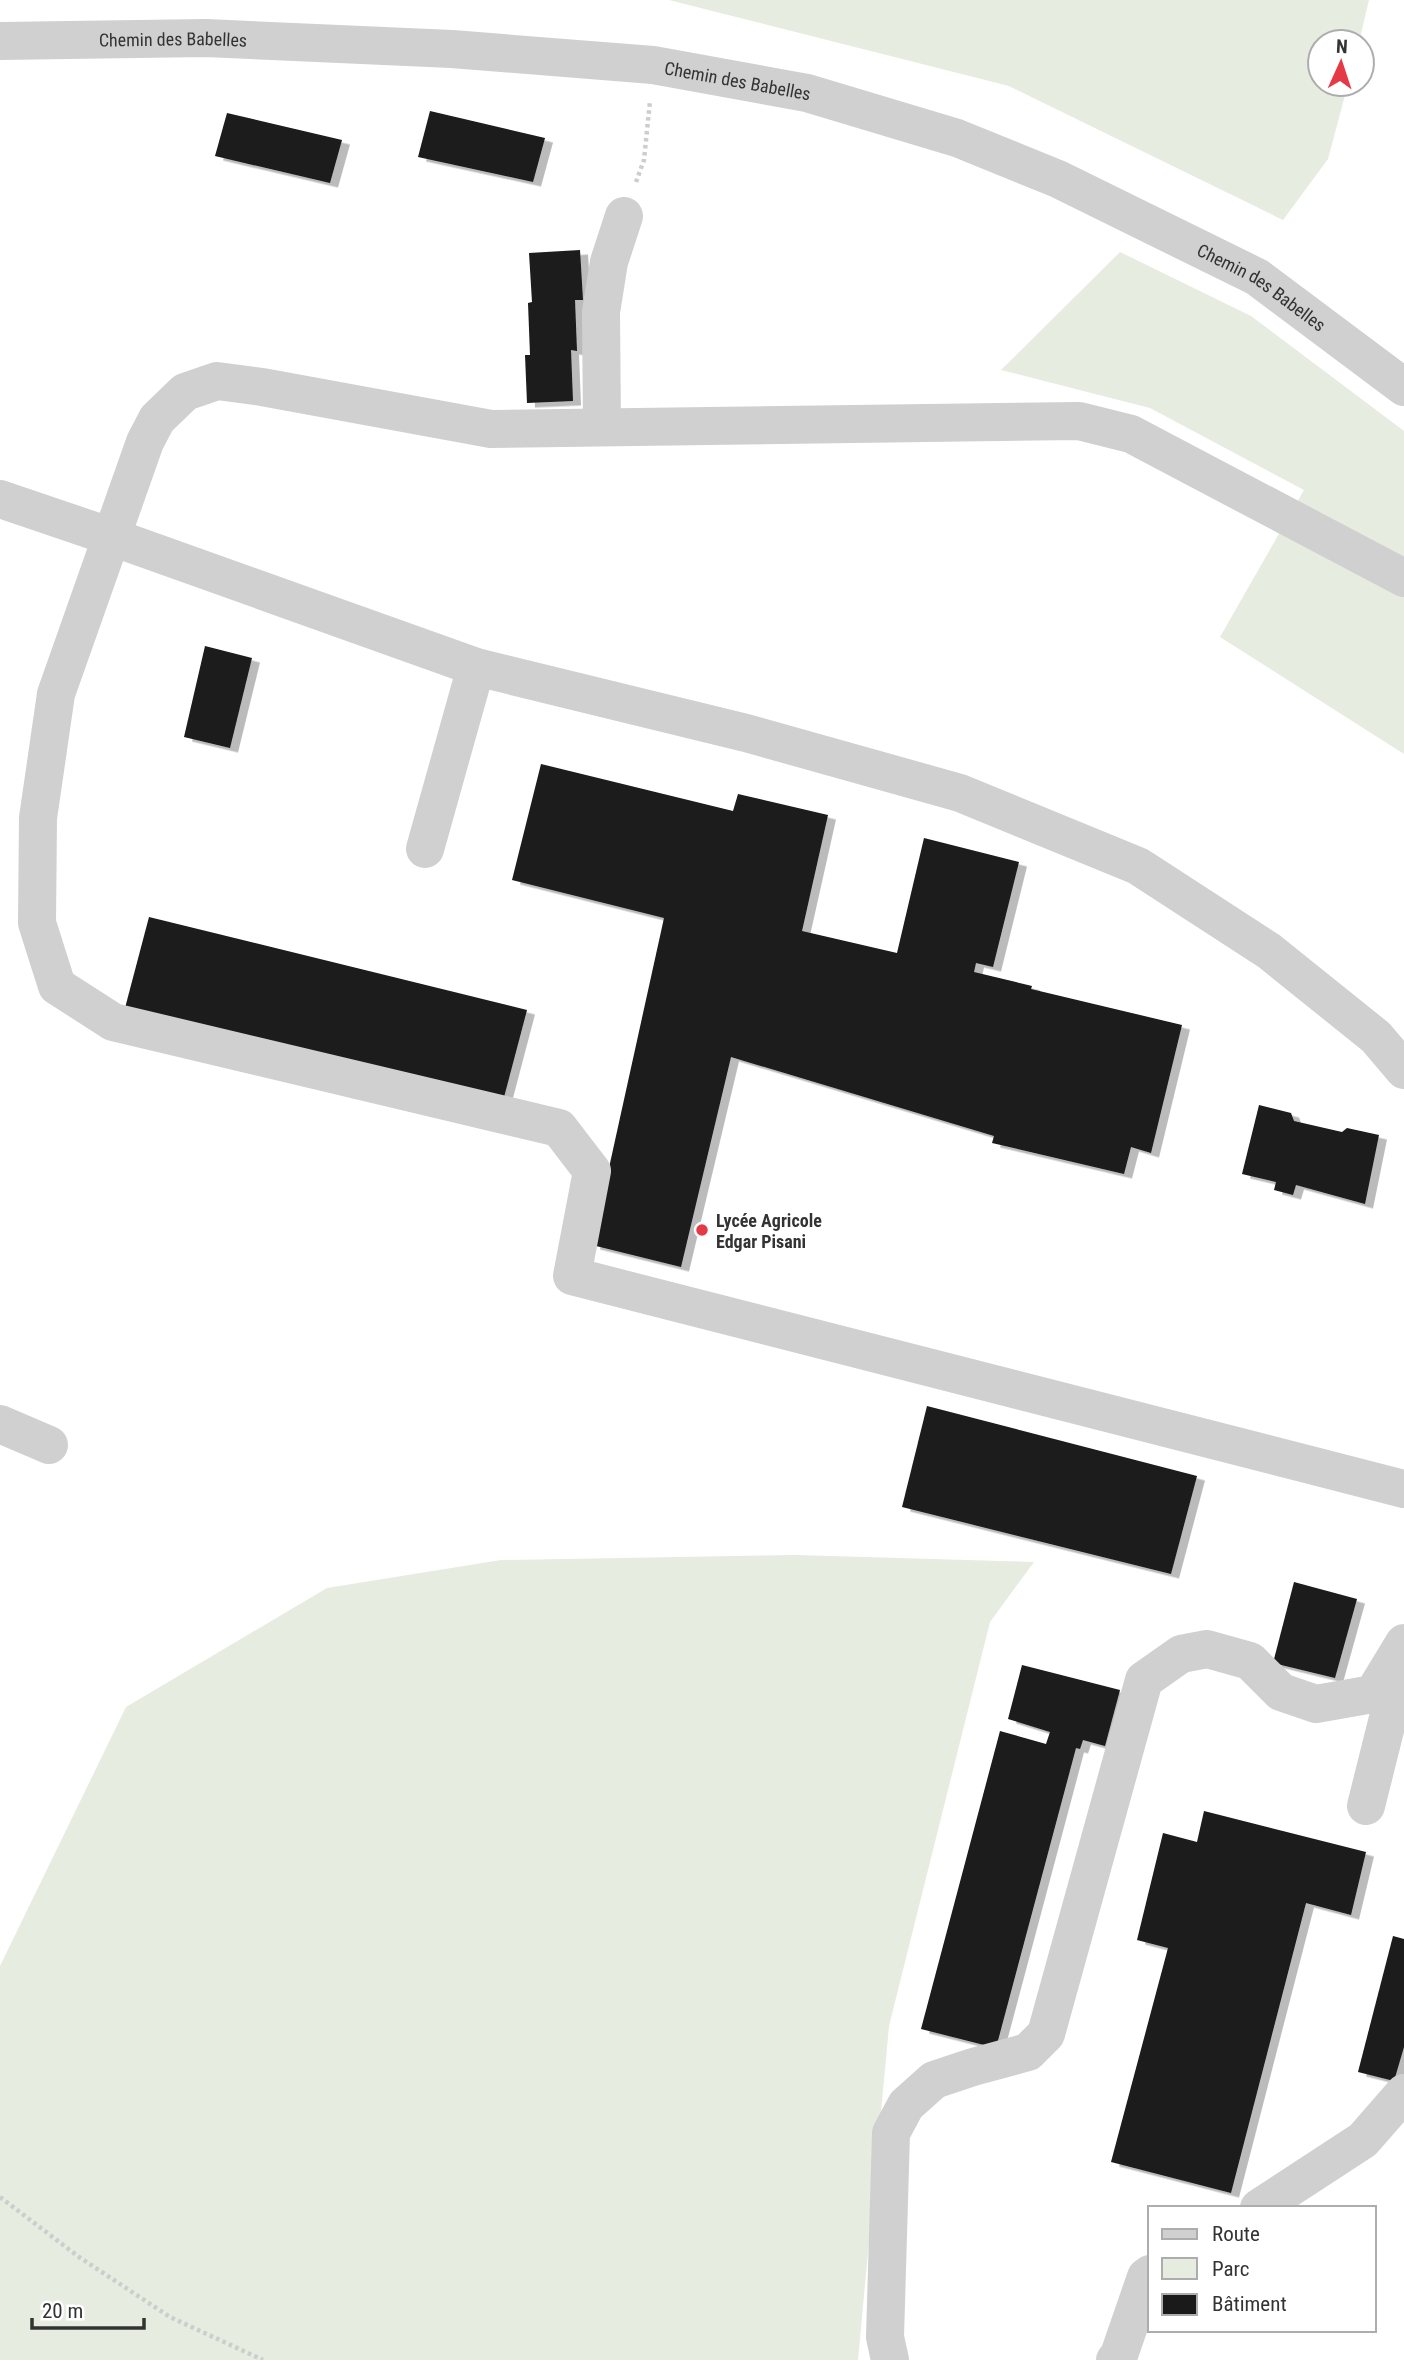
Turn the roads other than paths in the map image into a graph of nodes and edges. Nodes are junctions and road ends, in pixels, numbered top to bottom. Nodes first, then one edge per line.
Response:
1 (0, 41) edge
2 (624, 216) road end
3 (1404, 387) edge
4 (602, 427) junction
5 (0, 499) edge
6 (98, 532) junction
7 (1404, 578) edge
8 (475, 667) junction
9 (425, 849) dead end
10 (1404, 1070) edge
11 (0, 1424) edge
12 (49, 1445) dead end
13 (1404, 1489) edge
14 (1404, 1643) edge
15 (1404, 1654) edge
16 (1366, 1806) dead end
17 (1404, 2093) edge
18 (1262, 2206) edge
19 (1148, 2276) edge
20 (890, 2360) edge
21 (1115, 2360) edge

1 - 3 street, Chemin des Babelles
2 - 4 street
4 - 6 street
4 - 7 street
5 - 6 street
6 - 8 street
6 - 13 street
8 - 9 street
8 - 10 street
11 - 12 street
14 - 20 street
15 - 16 street
17 - 18 street
19 - 21 street

